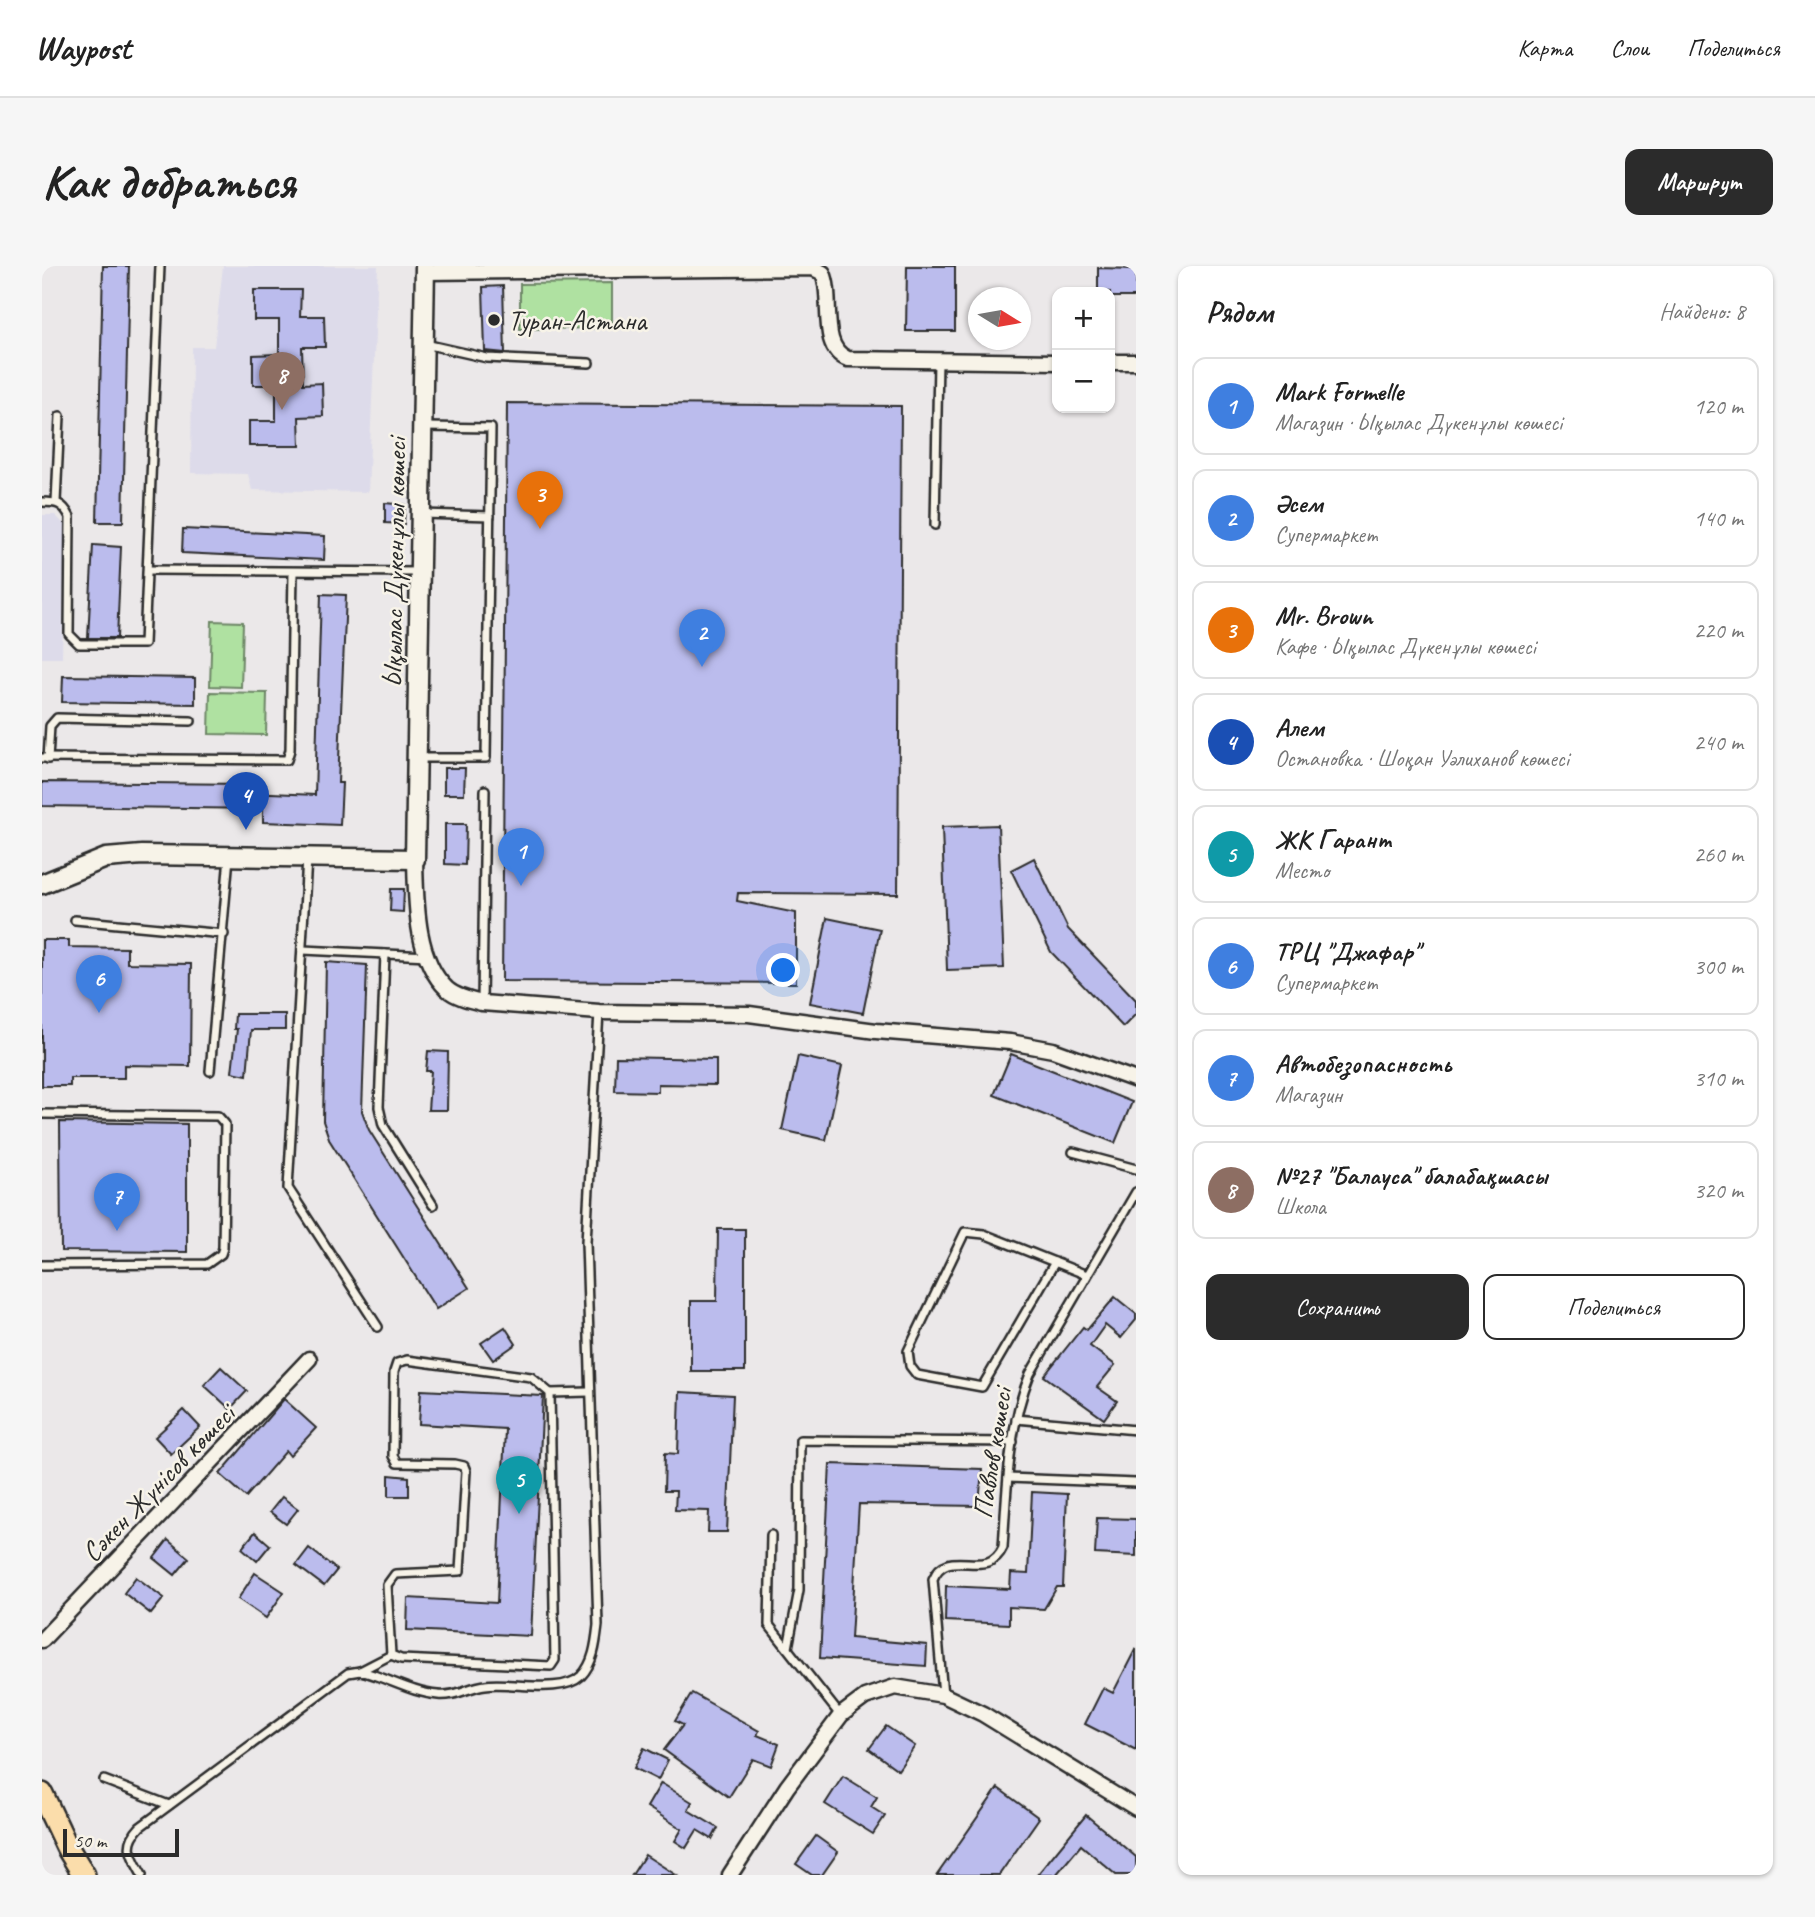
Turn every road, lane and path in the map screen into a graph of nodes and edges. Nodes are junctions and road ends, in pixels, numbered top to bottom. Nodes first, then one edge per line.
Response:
1 (160, 266) edge
2 (425, 269) edge
3 (424, 344) junction
4 (938, 360) junction
5 (1052, 362) edge
6 (1115, 362) edge
7 (1136, 362) edge
8 (589, 363) dead end
9 (60, 416) dead end
10 (423, 427) junction
11 (42, 502) edge
12 (56, 502) junction
13 (422, 514) junction
14 (490, 516) junction
15 (934, 525) dead end
16 (149, 570) junction
17 (293, 572) junction
18 (421, 572) junction
19 (191, 721) dead end
20 (45, 758) edge
21 (417, 758) junction
22 (485, 790) dead end
23 (229, 856) junction
24 (307, 857) junction
25 (415, 859) junction
26 (42, 884) edge
27 (75, 920) dead end
28 (224, 934) junction
29 (303, 950) junction
30 (385, 954) junction
31 (428, 956) junction
32 (482, 1003) junction
33 (599, 1012) junction
34 (209, 1071) dead end
35 (1136, 1080) edge
36 (42, 1114) edge
37 (1073, 1152) dead end
38 (1136, 1169) edge
39 (1136, 1192) edge
40 (433, 1205) dead end
41 (1055, 1262) junction
42 (42, 1265) edge
43 (1087, 1275) junction
44 (378, 1327) dead end
45 (309, 1359) dead end
46 (550, 1392) junction
47 (589, 1392) junction
48 (1016, 1419) junction
49 (1136, 1430) edge
50 (1013, 1442) junction
51 (1008, 1478) junction
52 (1136, 1483) edge
53 (771, 1535) dead end
54 (42, 1640) edge
55 (788, 1648) junction
56 (391, 1655) junction
57 (360, 1671) junction
58 (943, 1695) junction
59 (841, 1715) junction
60 (104, 1780) dead end
61 (42, 1794) edge
62 (169, 1805) junction
63 (1136, 1808) edge
64 (84, 1875) edge
65 (142, 1875) edge
66 (730, 1875) edge

1 - 16 lane
2 - 3 street, Ықылас Дүкенұлы көшесі
2 - 4 street
3 - 8 lane
3 - 10 street, Ықылас Дүкенұлы көшесі
4 - 5 street
4 - 15 lane
6 - 7 street
9 - 12 lane
10 - 13 street, Ықылас Дүкенұлы көшесі
10 - 14 lane
11 - 12 lane
12 - 16 lane
13 - 14 lane
13 - 18 street, Ықылас Дүкенұлы көшесі
14 - 21 lane
16 - 17 lane
17 - 18 lane
17 - 20 lane
18 - 21 street, Ықылас Дүкенұлы көшесі
19 - 20 lane
21 - 25 street, Ықылас Дүкенұлы көшесі
22 - 32 lane
23 - 24 street
23 - 26 street
23 - 28 lane
24 - 25 street
24 - 29 lane
25 - 31 street
27 - 28 lane
28 - 34 lane
29 - 30 lane
29 - 44 lane
30 - 31 lane
30 - 40 lane
31 - 32 street
32 - 33 street
33 - 35 street
33 - 47 lane
36 - 42 lane
37 - 38 lane
39 - 43 lane, Павлов көшесі
41 - 41 lane
41 - 43 lane
43 - 48 lane, Павлов көшесі
45 - 54 street, Сәкен Жүнісов көшесі
46 - 47 lane
46 - 56 lane
46 - 56 lane
47 - 57 lane
48 - 49 lane
48 - 50 lane, Павлов көшесі
50 - 51 lane, Павлов көшесі
50 - 55 lane
51 - 52 lane
51 - 58 lane, Павлов көшесі
53 - 55 lane
55 - 59 lane
56 - 57 lane
57 - 62 lane
58 - 59 street
58 - 63 street
59 - 66 street
60 - 62 lane
61 - 64 main road
62 - 65 lane

